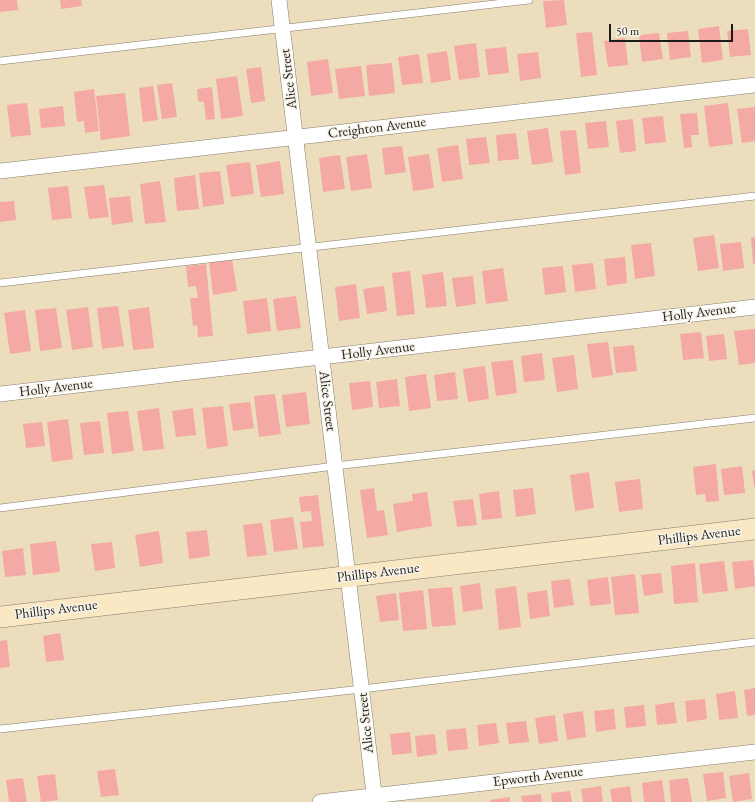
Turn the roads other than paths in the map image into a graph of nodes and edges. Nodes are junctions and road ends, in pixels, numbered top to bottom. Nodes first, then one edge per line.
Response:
1 (279, 0) edge
2 (530, 0) edge
3 (283, 29) junction
4 (0, 61) edge
5 (755, 84) edge
6 (296, 137) junction
7 (0, 171) edge
8 (755, 196) edge
9 (309, 246) junction
10 (0, 283) edge
11 (755, 307) edge
12 (322, 357) junction
13 (0, 394) edge
14 (755, 418) edge
15 (335, 466) junction
16 (0, 508) edge
17 (755, 529) edge
18 (349, 576) junction
19 (0, 617) edge
20 (755, 642) edge
21 (362, 689) junction
22 (0, 729) edge
23 (755, 752) edge
24 (375, 799) edge
25 (320, 802) edge

1 - 3 street, Alice Street
2 - 3 lane
3 - 4 lane
3 - 6 street, Alice Street
5 - 6 street, Creighton Avenue
6 - 7 street, Creighton Avenue
6 - 9 street, Alice Street
8 - 9 lane
9 - 10 lane
9 - 12 street, Alice Street
11 - 12 street, Holly Avenue
12 - 13 street, Holly Avenue
12 - 15 street, Alice Street
14 - 15 lane
15 - 16 lane
15 - 18 street, Alice Street
17 - 18 street, Phillips Avenue
18 - 19 street, Phillips Avenue
18 - 21 street, Alice Street
20 - 21 lane
21 - 22 lane
21 - 24 street, Alice Street
23 - 24 street, Epworth Avenue
24 - 25 street, Epworth Avenue

